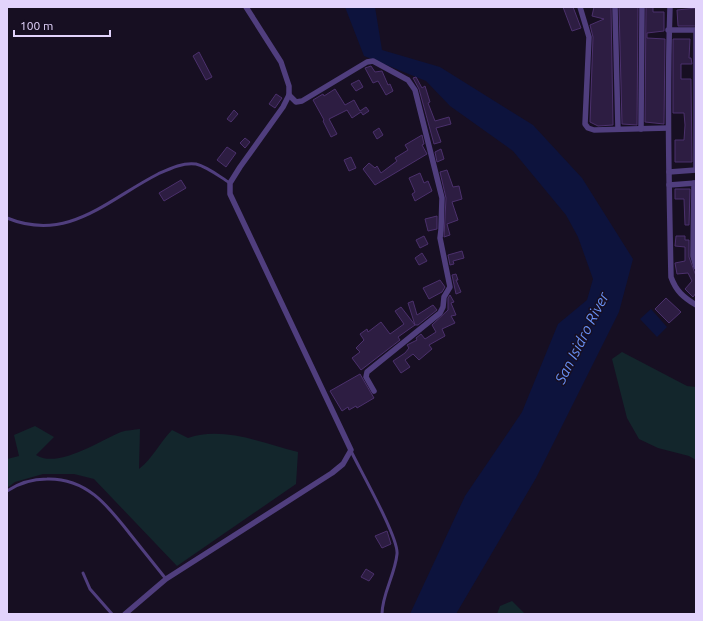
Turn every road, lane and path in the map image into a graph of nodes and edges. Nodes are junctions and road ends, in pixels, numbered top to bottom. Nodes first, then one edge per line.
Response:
1 (246, 7) edge
2 (580, 7) edge
3 (615, 7) edge
4 (642, 7) edge
5 (672, 7) edge
6 (668, 30) junction
7 (696, 30) edge
8 (289, 95) junction
9 (668, 128) junction
10 (618, 129) junction
11 (641, 129) junction
12 (696, 170) edge
13 (669, 172) junction
14 (695, 183) edge
15 (230, 184) junction
16 (669, 185) junction
17 (7, 218) edge
18 (696, 267) edge
19 (696, 305) edge
20 (374, 391) dead end
21 (351, 450) junction
22 (7, 491) edge
23 (83, 573) dead end
24 (166, 579) junction
25 (112, 614) edge
26 (125, 614) edge
27 (382, 614) edge

1 - 8 street
2 - 10 street
3 - 10 street
4 - 11 street
5 - 6 street
6 - 7 street
6 - 9 street
7 - 12 street
8 - 15 street
8 - 20 street
9 - 11 street
9 - 13 street
10 - 11 street
12 - 13 street
13 - 16 street
14 - 16 street
14 - 18 street
15 - 17 lane
15 - 21 street
16 - 19 street
21 - 24 street
21 - 27 lane
22 - 24 lane
23 - 25 lane
24 - 26 street

